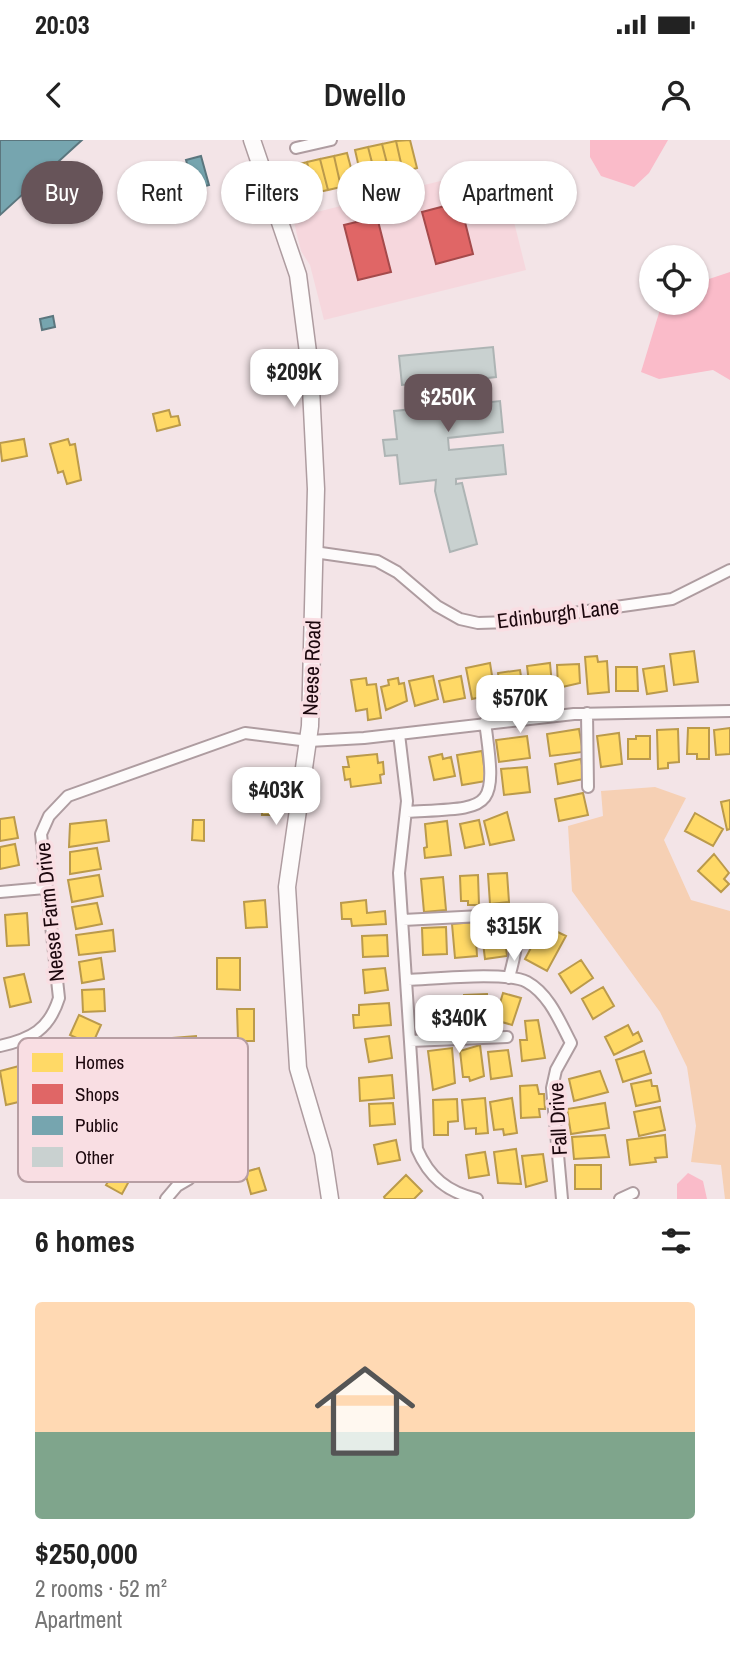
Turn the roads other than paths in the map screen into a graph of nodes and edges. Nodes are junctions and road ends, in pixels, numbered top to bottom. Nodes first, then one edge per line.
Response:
1 (252, 140) edge
2 (331, 140) edge
3 (296, 148) dead end
4 (314, 552) junction
5 (730, 570) edge
6 (730, 710) edge
7 (587, 713) junction
8 (485, 722) junction
9 (398, 734) junction
10 (309, 741) junction
11 (588, 787) dead end
12 (407, 811) junction
13 (45, 888) junction
14 (0, 892) edge
15 (402, 920) junction
16 (509, 978) junction
17 (408, 980) junction
18 (508, 1037) dead end
19 (25, 1038) edge
20 (18, 1040) edge
21 (410, 1041) junction
22 (0, 1046) edge
23 (184, 1182) edge
24 (633, 1193) dead end
25 (166, 1199) edge
26 (330, 1199) edge
27 (477, 1199) edge
28 (562, 1199) edge
29 (620, 1199) edge

1 - 4 street, Neese Road
2 - 3 street
4 - 5 street, Edinburgh Lane
4 - 10 street, Neese Road
6 - 7 street, Neese Farm Drive
7 - 8 street, Neese Farm Drive
7 - 11 street
8 - 9 street, Neese Farm Drive
8 - 12 street
9 - 10 street, Neese Farm Drive
9 - 12 street
10 - 13 street, Neese Farm Drive
10 - 26 street, Neese Road
12 - 15 street
13 - 14 street
13 - 19 street, Neese Farm Drive
15 - 16 street
15 - 17 street
16 - 17 street
16 - 28 street, Fall Drive
17 - 21 street
18 - 21 street
20 - 22 street, Neese Farm Drive
21 - 27 street
23 - 25 street
24 - 29 street

